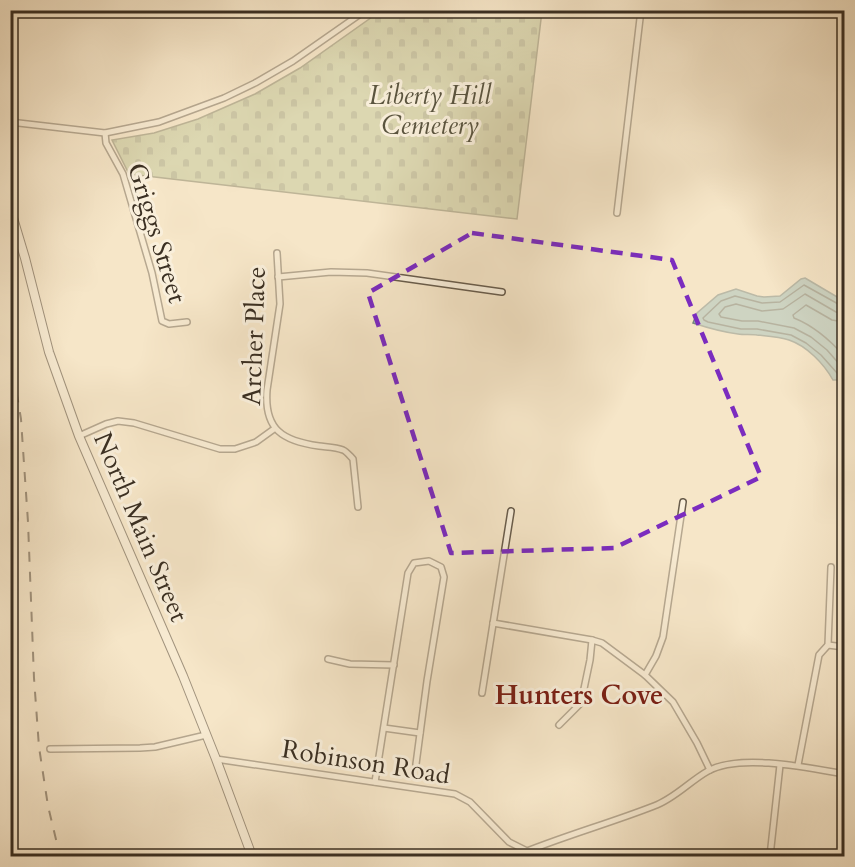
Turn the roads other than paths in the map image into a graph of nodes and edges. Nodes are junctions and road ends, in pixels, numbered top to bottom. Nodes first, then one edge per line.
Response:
1 (366, 10) edge
2 (641, 10) edge
3 (10, 122) edge
4 (105, 133) junction
5 (10, 208) edge
6 (617, 213) dead end
7 (277, 254) dead end
8 (278, 277) junction
9 (502, 292) dead end
10 (187, 322) dead end
11 (274, 429) junction
12 (10, 435) edge
13 (79, 436) junction
14 (683, 502) dead end
15 (358, 507) dead end
16 (512, 511) dead end
17 (15, 519) dead end
18 (831, 567) dead end
19 (493, 623) junction
20 (592, 640) junction
21 (828, 645) junction
22 (844, 647) edge
23 (328, 659) dead end
24 (394, 664) junction
25 (645, 675) junction
26 (482, 693) dead end
27 (559, 725) dead end
28 (384, 728) junction
29 (420, 733) junction
30 (206, 735) junction
31 (50, 749) dead end
32 (216, 759) junction
33 (416, 764) dead end
34 (780, 765) junction
35 (798, 765) junction
36 (710, 770) junction
37 (844, 774) edge
38 (375, 782) junction
39 (527, 852) junction
40 (252, 856) edge
41 (515, 856) edge
42 (542, 856) edge
43 (770, 856) edge

1 - 4 street
2 - 6 street
3 - 4 street
4 - 10 street, Griggs Street
5 - 13 main road, North Main Street
7 - 8 street, Archer Place
8 - 9 street
8 - 11 street, Archer Place
11 - 13 street
11 - 15 street, Archer Place
12 - 17 street
13 - 30 main road, North Main Street
14 - 25 street
16 - 19 street
18 - 21 street
19 - 20 street
19 - 26 street
20 - 25 street
20 - 27 street
21 - 22 street
21 - 35 street
23 - 24 street
24 - 28 street
24 - 29 street
25 - 36 street
28 - 29 street
28 - 38 street
29 - 33 street
30 - 31 street
30 - 32 main road, North Main Street
32 - 38 street, Robinson Road
32 - 40 main road, North Main Street
34 - 35 street
34 - 36 street
34 - 43 street
35 - 37 street
36 - 39 street
38 - 39 street, Robinson Road
39 - 41 street
39 - 42 street

